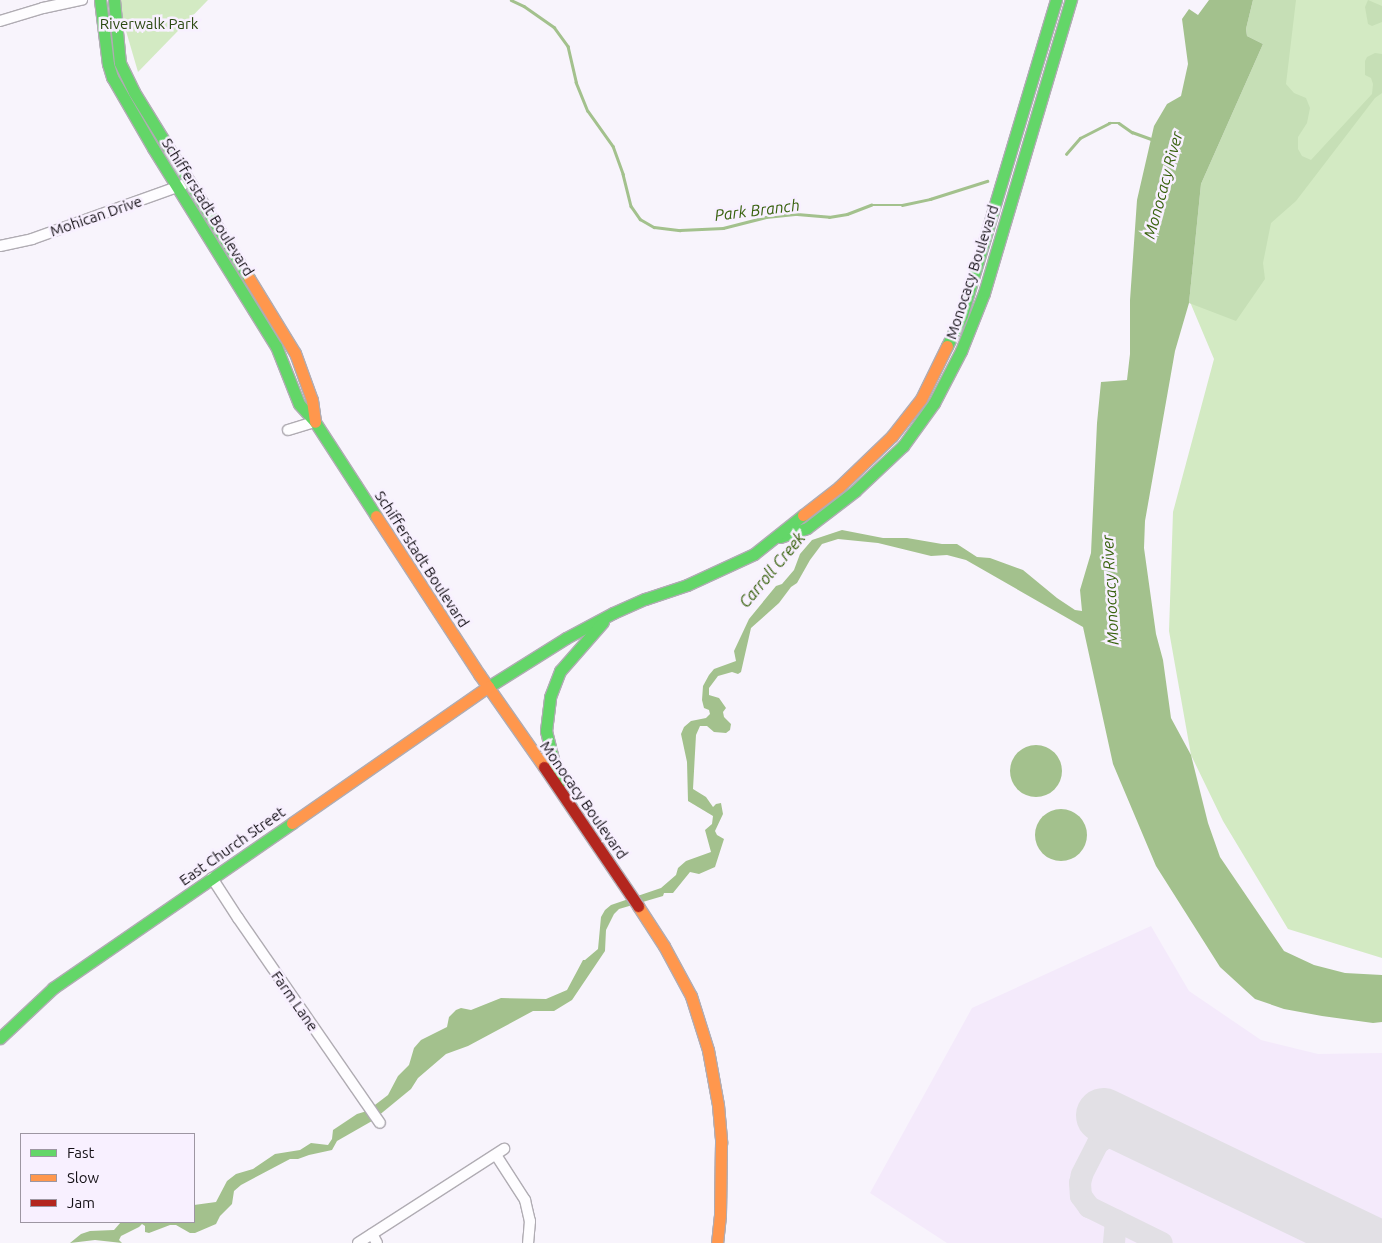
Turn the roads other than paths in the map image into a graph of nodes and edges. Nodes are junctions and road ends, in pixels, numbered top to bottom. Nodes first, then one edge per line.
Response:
1 (82, 0) edge
2 (100, 0) edge
3 (114, 0) edge
4 (1056, 0) edge
5 (1071, 0) edge
6 (0, 21) edge
7 (191, 182) junction
8 (178, 187) junction
9 (0, 246) edge
10 (315, 422) junction
11 (288, 430) dead end
12 (774, 538) junction
13 (613, 613) junction
14 (488, 687) junction
15 (563, 795) junction
16 (212, 878) junction
17 (0, 1038) edge
18 (380, 1123) dead end
19 (374, 1239) edge
20 (358, 1243) edge
21 (528, 1243) edge
22 (717, 1243) edge

1 - 6 street
2 - 8 main road, Schifferstadt Boulevard
3 - 7 main road, Schifferstadt Boulevard
4 - 12 main road, Monocacy Boulevard
5 - 12 main road, Monocacy Boulevard
7 - 8 street, Mohican Drive
7 - 10 main road, Schifferstadt Boulevard
8 - 9 street, Mohican Drive
8 - 10 main road, Schifferstadt Boulevard
10 - 11 street
10 - 14 main road, Schifferstadt Boulevard
12 - 13 main road, Monocacy Boulevard
13 - 14 main road, Monocacy Boulevard
13 - 15 main road
14 - 15 main road, Monocacy Boulevard
14 - 16 main road, East Church Street
15 - 22 main road, Monocacy Boulevard
16 - 17 main road, East Church Street
16 - 18 street, Farm Lane
19 - 20 street
19 - 21 street

